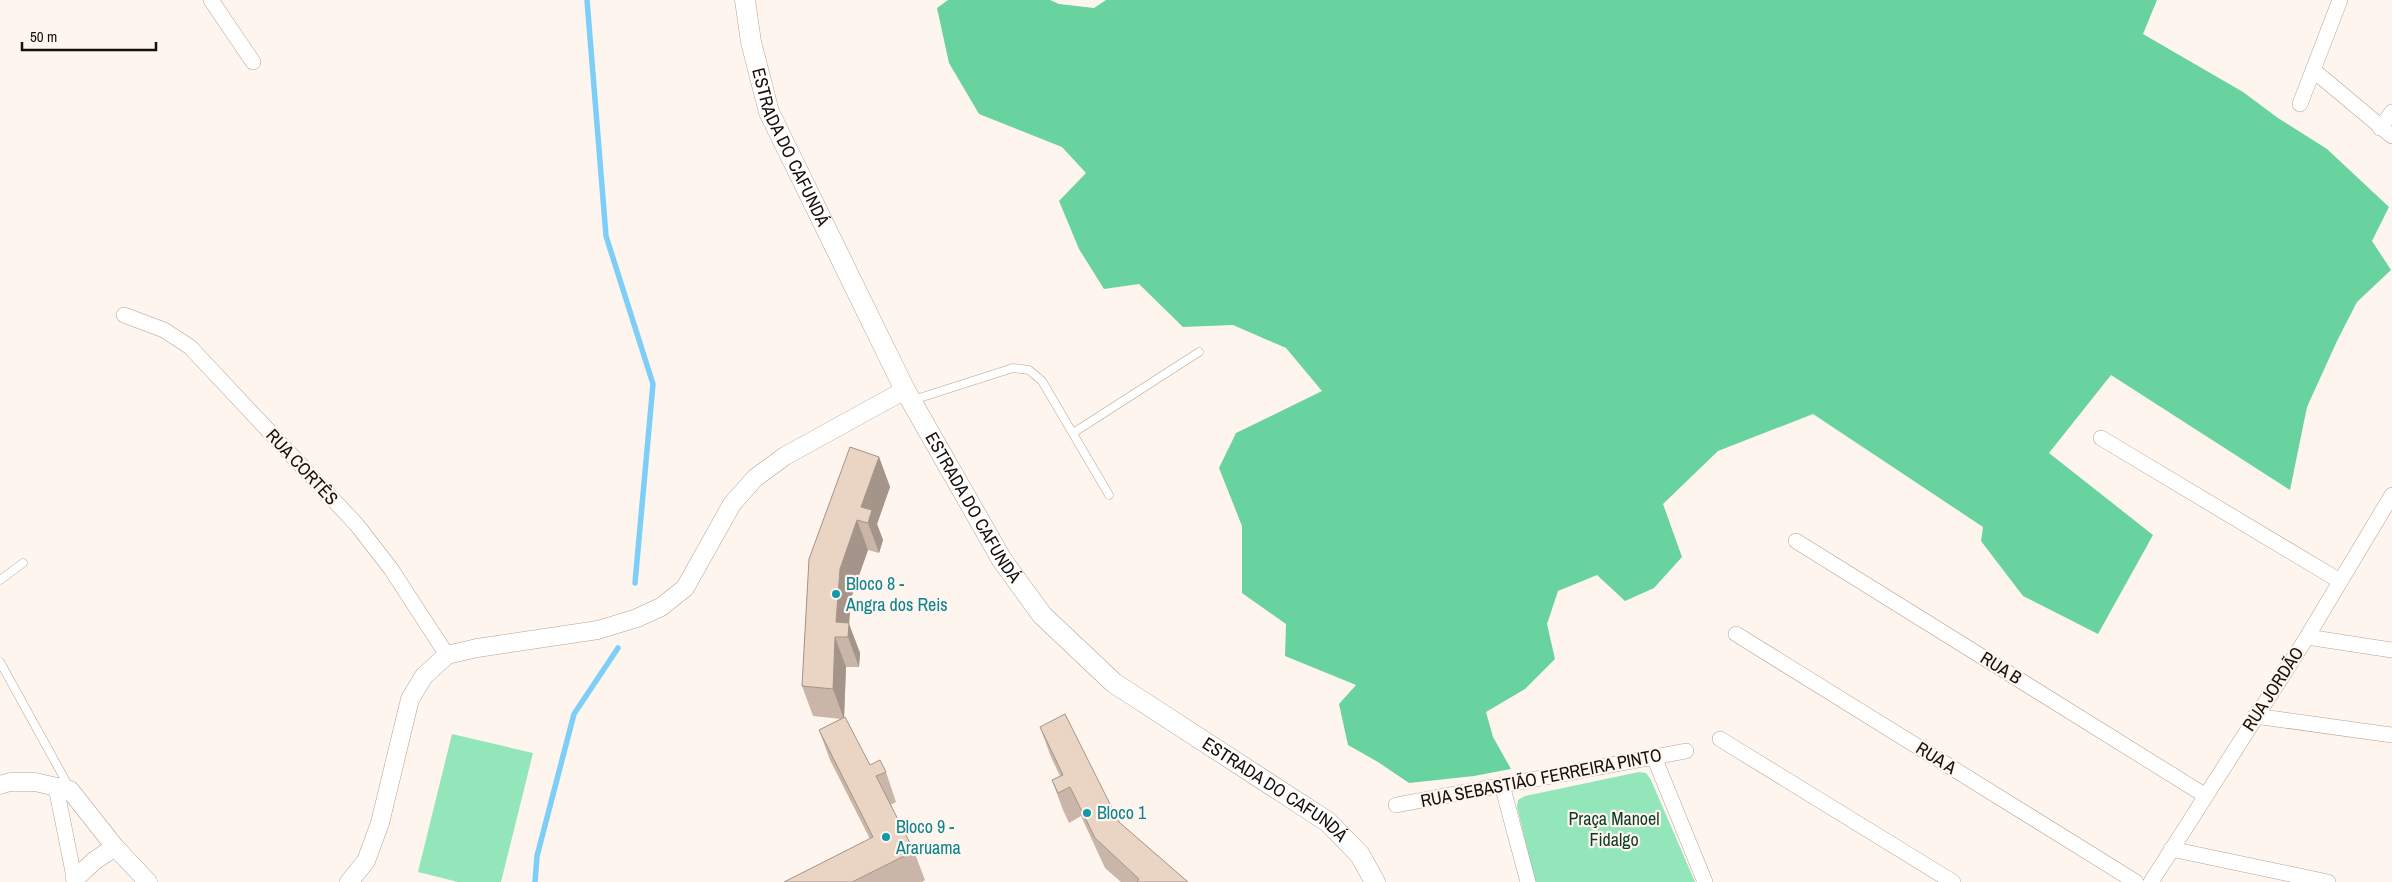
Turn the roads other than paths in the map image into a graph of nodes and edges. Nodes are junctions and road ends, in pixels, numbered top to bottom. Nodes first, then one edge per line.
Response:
1 (210, 0) edge
2 (745, 0) edge
3 (2340, 0) edge
4 (253, 62) dead end
5 (2314, 70) junction
6 (2300, 104) dead end
7 (2392, 112) edge
8 (2386, 132) edge
9 (124, 315) dead end
10 (1199, 352) dead end
11 (908, 395) junction
12 (1073, 433) junction
13 (2102, 438) dead end
14 (2392, 494) edge
15 (1109, 495) dead end
16 (1796, 541) dead end
17 (23, 563) dead end
18 (0, 580) edge
19 (2340, 581) junction
20 (1736, 634) dead end
21 (2307, 637) junction
22 (2392, 650) edge
23 (447, 655) junction
24 (0, 662) edge
25 (2255, 716) junction
26 (2392, 735) edge
27 (1720, 739) dead end
28 (1686, 752) dead end
29 (1654, 757) junction
30 (0, 785) edge
31 (1502, 785) junction
32 (63, 788) junction
33 (2206, 796) junction
34 (1396, 806) dead end
35 (115, 846) junction
36 (2171, 849) junction
37 (75, 881) edge
38 (148, 882) edge
39 (349, 882) edge
40 (1375, 882) edge
41 (1528, 882) edge
42 (1705, 882) edge
43 (1953, 882) edge
44 (2136, 882) edge
45 (2151, 882) edge
46 (2328, 882) edge

1 - 4 street
2 - 11 main road, ESTRADA DO CAFUNDÁ
3 - 5 street
5 - 6 street
5 - 8 street
7 - 8 street
9 - 23 street, RUA CORTÊS
10 - 12 lane
11 - 12 lane
11 - 23 street
11 - 40 main road, ESTRADA DO CAFUNDÁ
12 - 15 lane
13 - 19 street
14 - 19 street, RUA JORDÃO
16 - 33 street, RUA B
17 - 18 lane
19 - 21 street, RUA JORDÃO
20 - 44 street, RUA A
21 - 22 street
21 - 25 street, RUA JORDÃO
23 - 39 street
24 - 32 lane
25 - 26 street
25 - 33 street, RUA JORDÃO
27 - 43 street
28 - 29 street, RUA SEBASTIÃO FERREIRA PINTO
29 - 31 street, RUA SEBASTIÃO FERREIRA PINTO
29 - 42 street
30 - 32 street
31 - 34 street, RUA SEBASTIÃO FERREIRA PINTO
31 - 41 street
32 - 35 street
32 - 37 street
33 - 36 street, RUA JORDÃO
35 - 37 street
35 - 38 street
36 - 45 street, RUA JORDÃO
36 - 46 street

